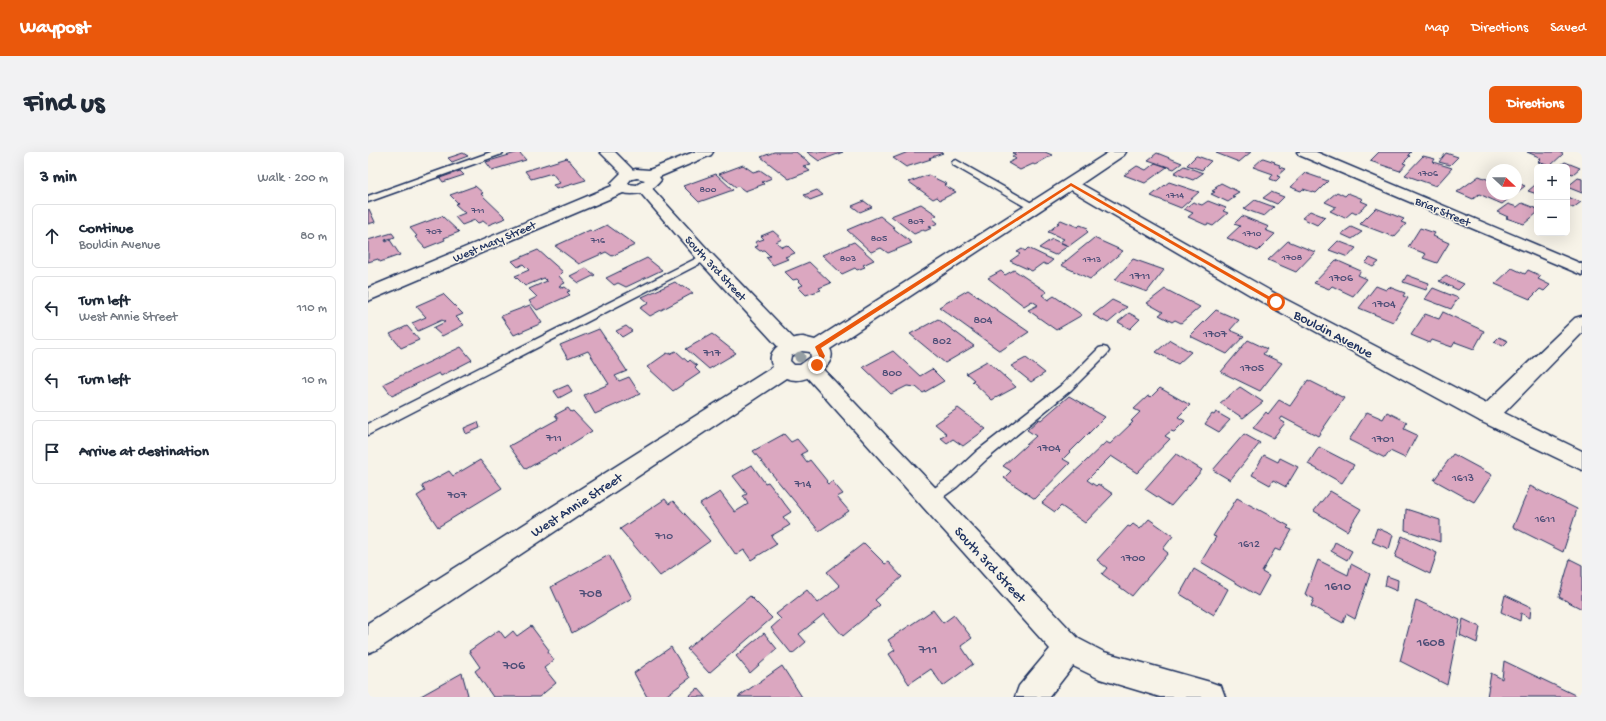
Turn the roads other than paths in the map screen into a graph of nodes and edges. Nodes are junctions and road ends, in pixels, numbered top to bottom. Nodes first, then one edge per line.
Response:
1 (499, 152) edge
2 (607, 152) edge
3 (706, 152) edge
4 (1304, 152) edge
5 (1113, 153) edge
6 (956, 163) dead end
7 (626, 181) junction
8 (647, 181) junction
9 (1071, 184) junction
10 (368, 199) edge
11 (1034, 208) junction
12 (705, 257) junction
13 (1582, 270) edge
14 (368, 295) edge
15 (1582, 322) edge
16 (1103, 351) dead end
17 (787, 358) junction
18 (814, 358) junction
19 (1488, 415) junction
20 (368, 430) edge
21 (1582, 460) edge
22 (931, 498) junction
23 (368, 638) edge
24 (1069, 649) junction
25 (1030, 697) edge
26 (1210, 697) edge

1 - 10 lane
2 - 7 street
3 - 8 street
4 - 13 street, Briar Street
5 - 9 street
6 - 11 lane
7 - 8 street
7 - 14 street, West Mary Street
8 - 12 street, South 3rd Street
9 - 11 street
9 - 19 street, Bouldin Avenue
11 - 18 street
12 - 17 street, South 3rd Street
12 - 20 lane
15 - 19 street
16 - 22 lane
17 - 18 street
17 - 18 street
17 - 23 street, West Annie Street
18 - 22 street, South 3rd Street
19 - 21 street, Bouldin Avenue
22 - 24 street, South 3rd Street
24 - 25 street
24 - 26 street, South 3rd Street

